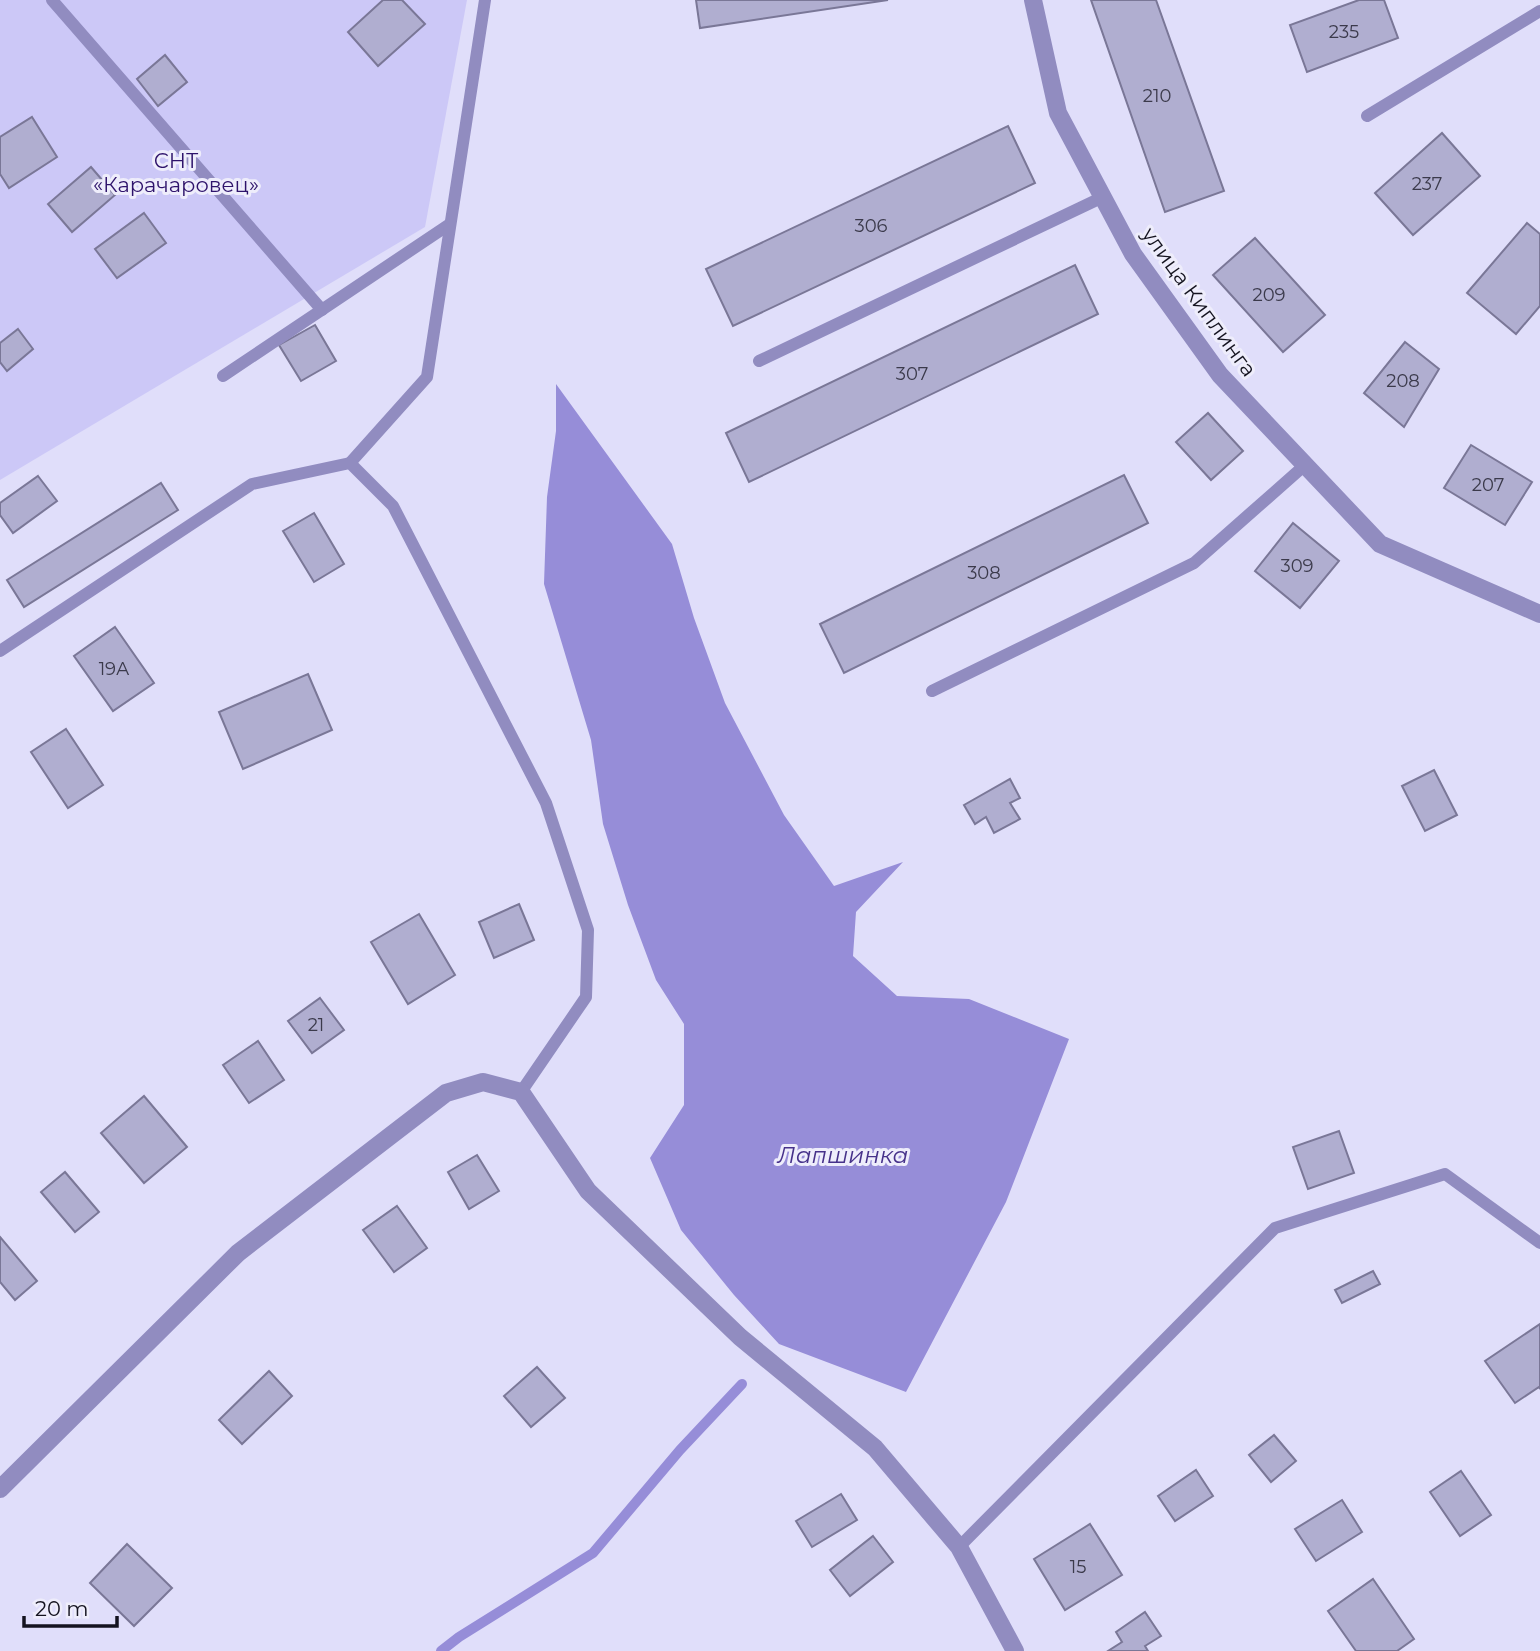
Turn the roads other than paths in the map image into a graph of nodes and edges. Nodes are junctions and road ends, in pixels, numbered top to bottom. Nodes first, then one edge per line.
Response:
1 (52, 0) edge
2 (485, 0) edge
3 (1033, 0) edge
4 (1540, 11) edge
5 (1367, 116) dead end
6 (1102, 197) junction
7 (450, 224) junction
8 (322, 310) junction
9 (759, 361) dead end
10 (223, 376) dead end
11 (350, 463) junction
12 (1305, 465) junction
13 (1540, 614) edge
14 (0, 651) edge
15 (932, 691) dead end
16 (521, 1092) junction
17 (1540, 1243) edge
18 (0, 1489) edge
19 (959, 1547) junction
20 (1015, 1651) edge

1 - 8 lane
2 - 7 lane
3 - 6 street, улица Киплинга
4 - 5 lane
6 - 9 lane
6 - 12 street, улица Киплинга
7 - 8 lane
7 - 11 lane
8 - 10 lane
11 - 14 lane
11 - 16 lane
12 - 13 street, улица Киплинга
12 - 15 lane
16 - 18 street
16 - 19 street
17 - 19 lane
19 - 20 street

